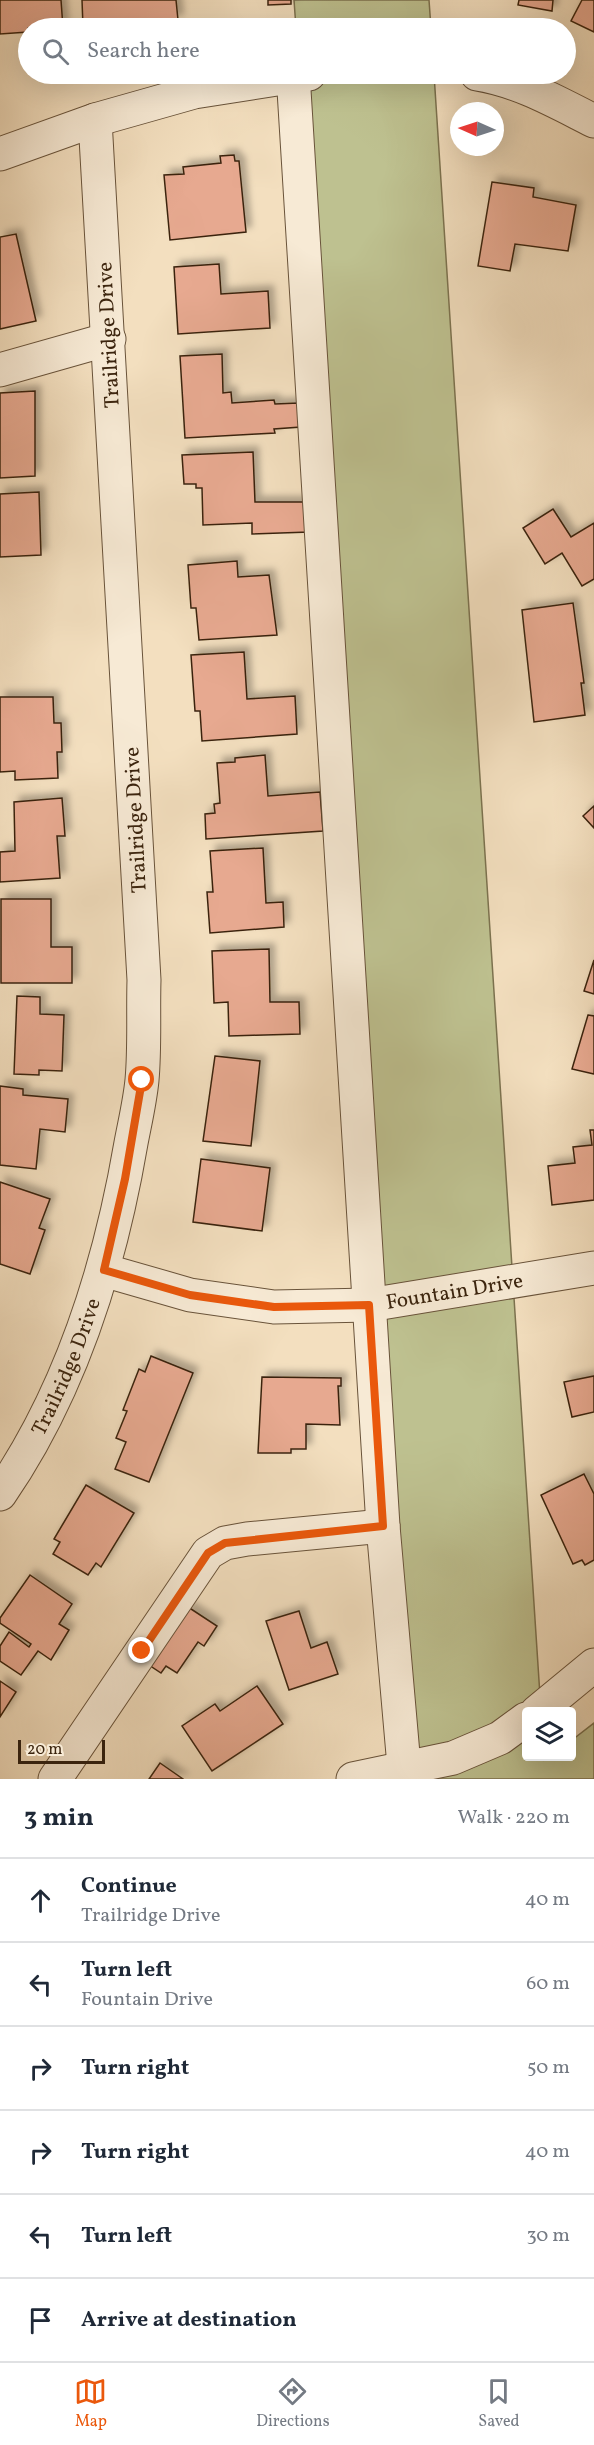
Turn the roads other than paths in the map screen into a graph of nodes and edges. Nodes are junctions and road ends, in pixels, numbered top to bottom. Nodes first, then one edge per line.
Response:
1 (241, 84) edge
2 (294, 84) edge
3 (517, 84) edge
4 (94, 120) junction
5 (594, 122) edge
6 (0, 154) edge
7 (108, 339) junction
8 (0, 370) edge
9 (594, 1268) edge
10 (104, 1270) junction
11 (369, 1305) junction
12 (0, 1494) edge
13 (383, 1526) junction
14 (594, 1665) edge
15 (543, 1707) edge
16 (522, 1722) edge
17 (404, 1766) junction
18 (55, 1779) edge
19 (353, 1779) edge

1 - 4 street
2 - 11 street
3 - 5 street
4 - 6 street
4 - 7 street, Trailridge Drive
7 - 8 street
7 - 10 street, Trailridge Drive
9 - 11 street, Fountain Drive
10 - 11 street, Fountain Drive
10 - 12 street, Trailridge Drive
11 - 13 street
13 - 17 street
13 - 18 street
14 - 15 street
16 - 17 street
17 - 19 street

